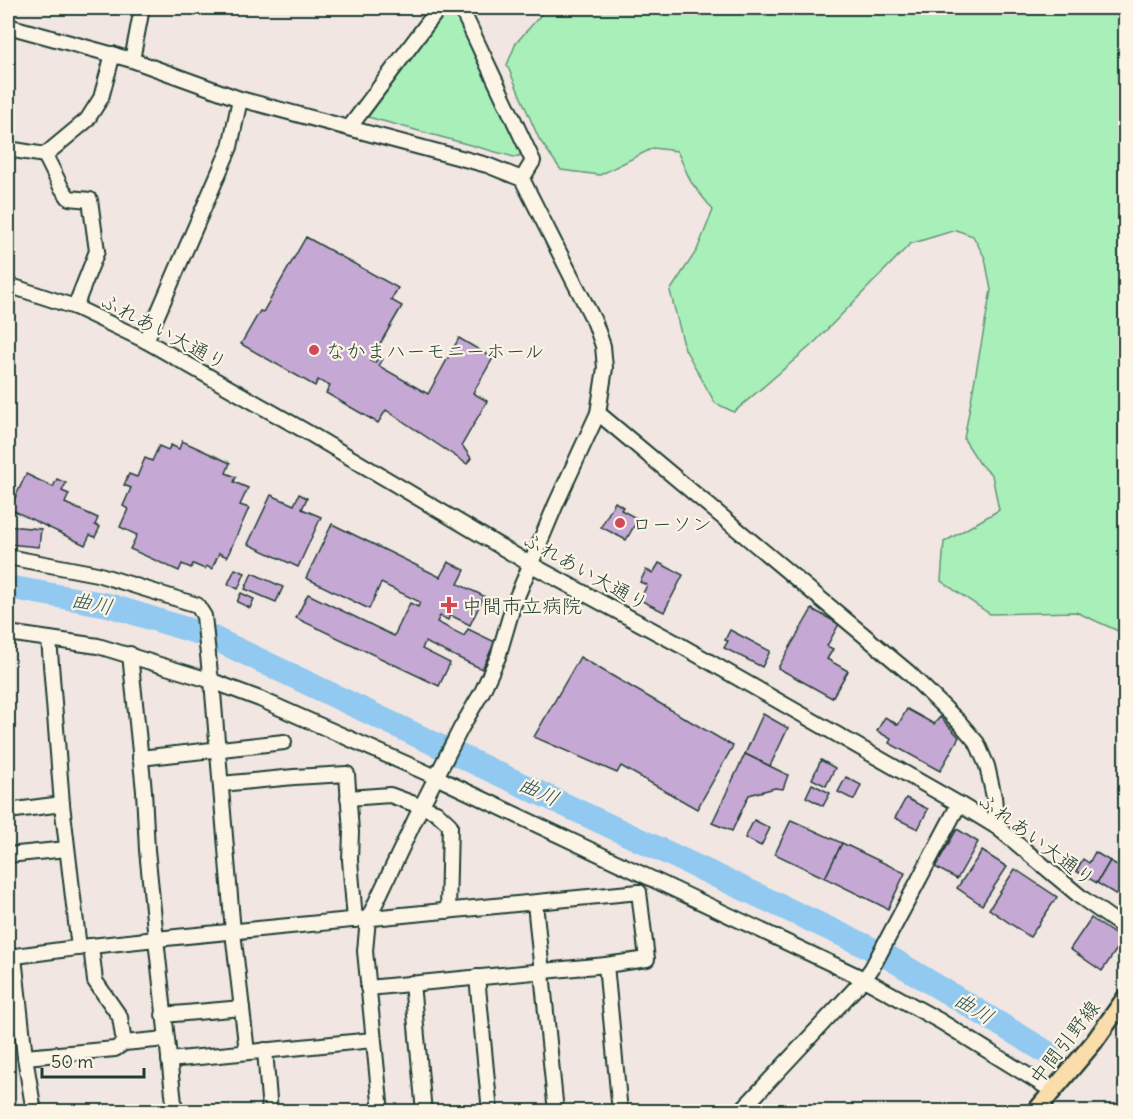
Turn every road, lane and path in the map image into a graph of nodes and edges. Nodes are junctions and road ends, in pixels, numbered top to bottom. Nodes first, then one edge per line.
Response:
1 (142, 8) edge
2 (439, 8) edge
3 (461, 8) edge
4 (8, 26) edge
5 (112, 54) junction
6 (132, 60) junction
7 (240, 99) junction
8 (349, 128) junction
9 (8, 149) edge
10 (45, 155) junction
11 (522, 179) junction
12 (8, 285) edge
13 (75, 307) junction
14 (146, 341) junction
15 (598, 414) junction
16 (8, 557) edge
17 (530, 564) junction
18 (8, 633) edge
19 (48, 639) junction
20 (130, 654) junction
21 (211, 677) junction
22 (284, 742) dead end
23 (218, 750) junction
24 (140, 758) junction
25 (439, 772) junction
26 (221, 784) junction
27 (348, 798) junction
28 (62, 804) junction
29 (959, 804) junction
30 (421, 807) junction
31 (8, 811) edge
32 (997, 827) junction
33 (67, 849) junction
34 (8, 855) edge
35 (535, 903) junction
36 (448, 911) junction
37 (362, 919) junction
38 (1125, 929) edge
39 (233, 932) junction
40 (156, 939) junction
41 (85, 947) junction
42 (11, 957) edge
43 (606, 965) junction
44 (542, 971) junction
45 (868, 974) junction
46 (477, 977) junction
47 (412, 983) junction
48 (368, 988) junction
49 (1125, 997) edge
50 (242, 1008) junction
51 (163, 1015) junction
52 (14, 1016) edge
53 (166, 1039) junction
54 (373, 1040) junction
55 (124, 1043) junction
56 (265, 1050) junction
57 (247, 1052) junction
58 (25, 1057) junction
59 (169, 1060) junction
60 (1056, 1088) junction
61 (34, 1112) edge
62 (174, 1112) edge
63 (270, 1112) edge
64 (381, 1112) edge
65 (424, 1112) edge
66 (490, 1112) edge
67 (555, 1112) edge
68 (620, 1112) edge
69 (740, 1112) edge
70 (1035, 1112) edge

1 - 6 street
2 - 8 street
3 - 11 street
4 - 5 street
5 - 6 street
5 - 10 street
6 - 7 street
7 - 8 street
7 - 14 street
8 - 11 street
9 - 10 street
10 - 13 street
11 - 15 street
12 - 13 street, ふれあい大通り
13 - 14 street, ふれあい大通り
14 - 17 street, ふれあい大通り
15 - 17 street
15 - 32 street
16 - 21 street
17 - 25 street
17 - 29 street, ふれあい大通り
18 - 19 street
19 - 20 street
19 - 28 street
20 - 21 street
20 - 24 street
21 - 23 street
21 - 25 street
22 - 23 street
23 - 24 street
23 - 26 street
24 - 40 street
25 - 30 street
25 - 45 street
26 - 27 street
26 - 39 street
27 - 30 street
27 - 37 street
28 - 31 street
28 - 33 street
29 - 32 street, ふれあい大通り
29 - 45 street
30 - 36 street
30 - 37 street
32 - 38 street, ふれあい大通り
33 - 34 street
33 - 41 street
35 - 36 street
35 - 43 street
35 - 44 street
36 - 37 street
37 - 39 street
37 - 48 street
39 - 40 street
39 - 50 street
40 - 41 street
40 - 51 street
41 - 42 street
41 - 55 street
42 - 52 street
43 - 44 street
43 - 68 street
44 - 46 street
44 - 67 street
45 - 60 street
45 - 69 street
46 - 47 street
46 - 66 street
47 - 48 street
47 - 65 street
48 - 54 street
49 - 60 main road, 中間引野線
50 - 51 street
50 - 57 street
51 - 53 street
52 - 58 street
53 - 55 street
53 - 59 street
54 - 56 street
54 - 64 street
55 - 58 street
56 - 57 street
56 - 63 street
57 - 59 street
58 - 61 street
59 - 62 street
60 - 70 main road, 中間引野線

